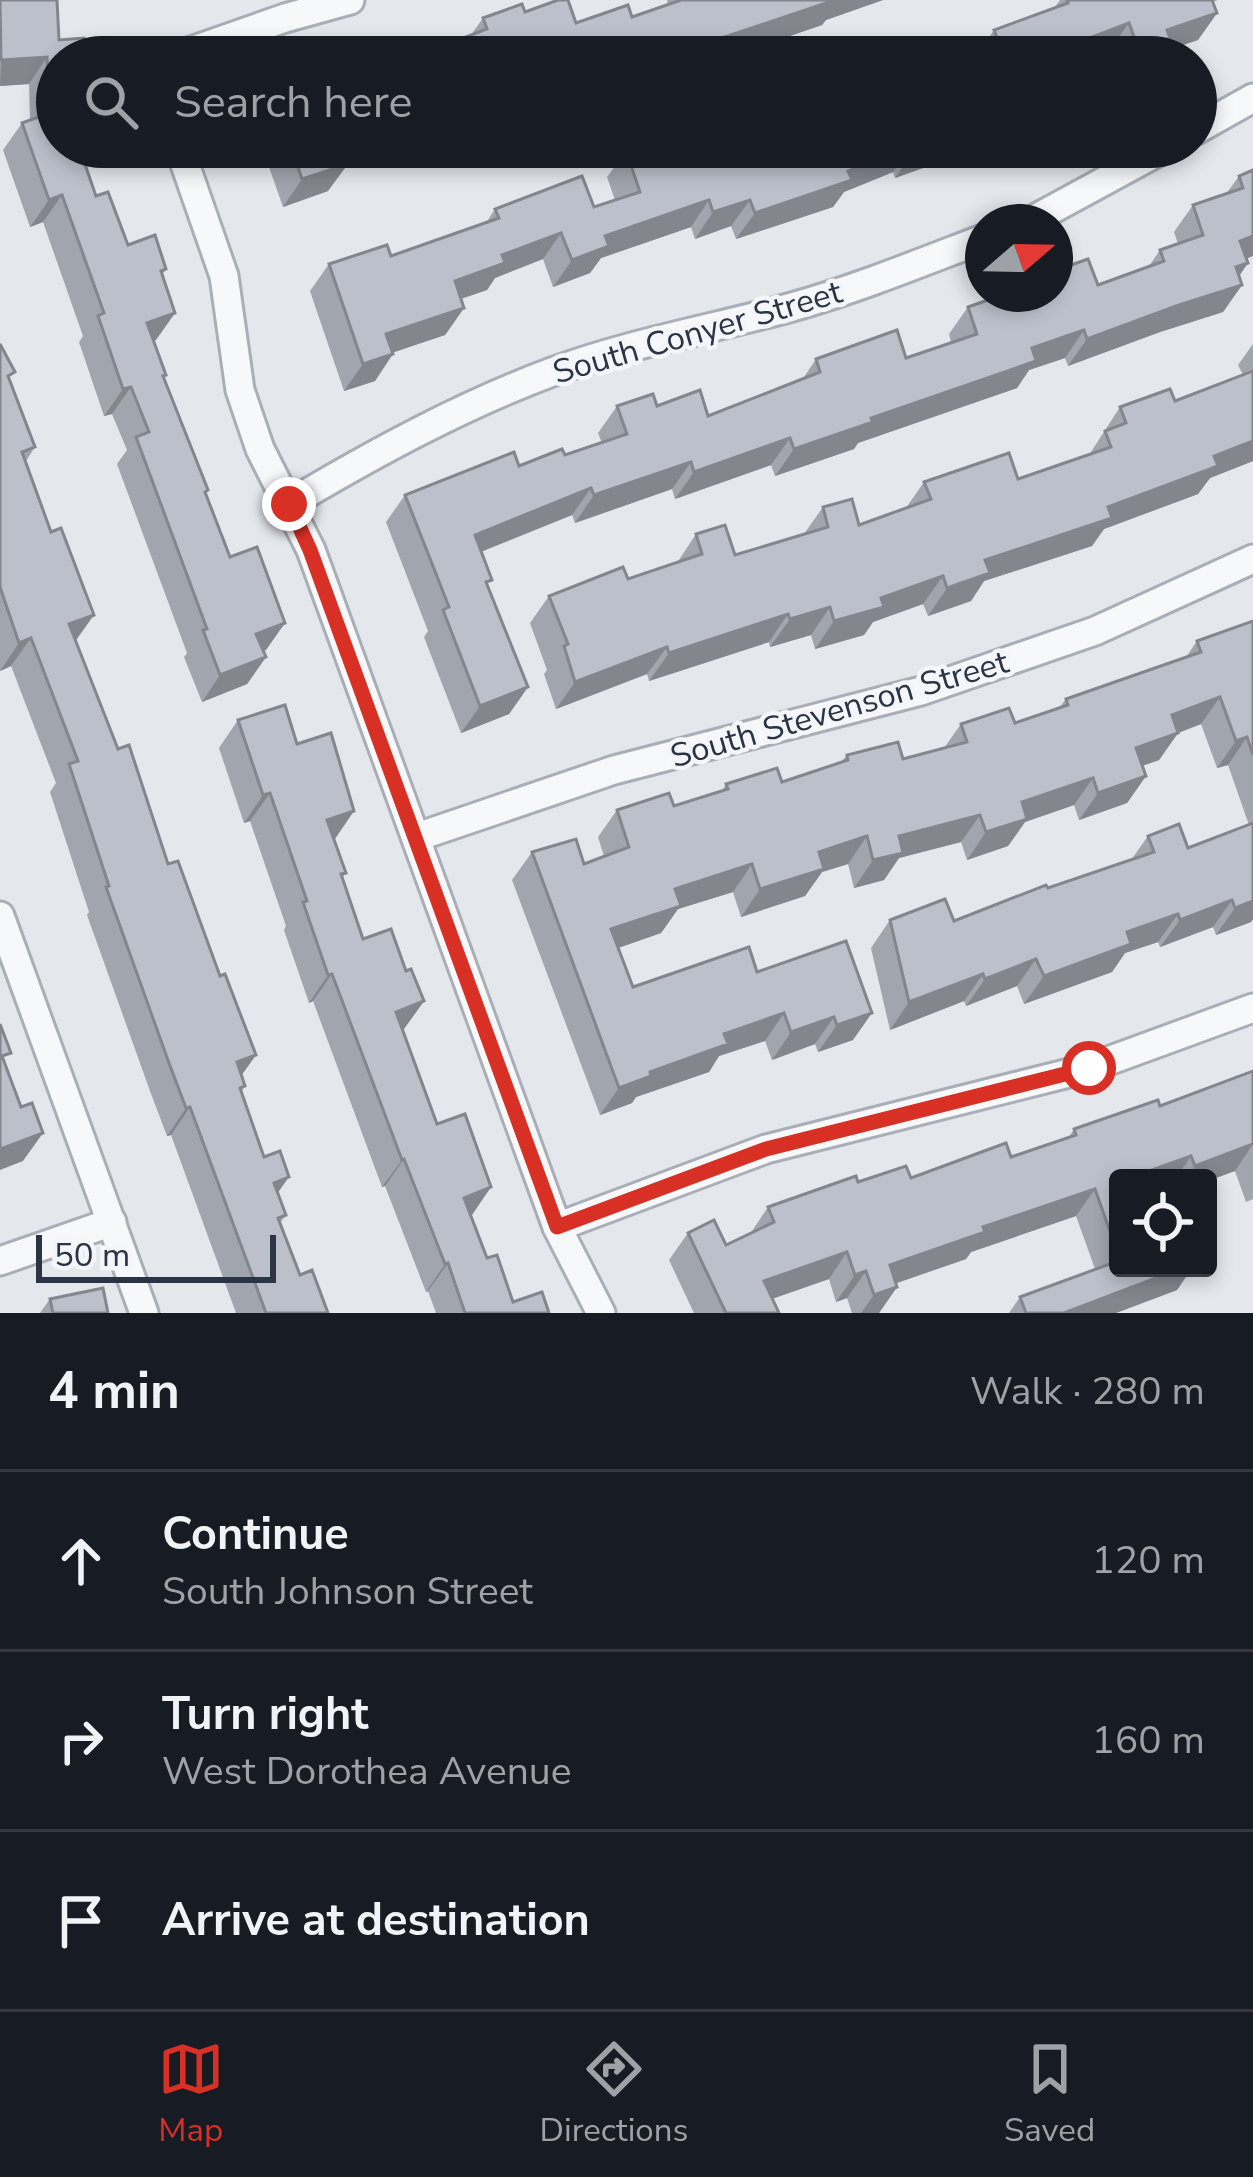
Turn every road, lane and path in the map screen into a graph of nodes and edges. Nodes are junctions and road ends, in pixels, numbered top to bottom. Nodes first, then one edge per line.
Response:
1 (350, 0) edge
2 (234, 36) edge
3 (1253, 98) edge
4 (1217, 118) edge
5 (186, 168) edge
6 (1128, 168) edge
7 (1062, 204) edge
8 (965, 245) edge
9 (289, 504) junction
10 (1253, 559) edge
11 (416, 837) junction
12 (0, 916) edge
13 (1253, 1008) edge
14 (112, 1222) junction
15 (557, 1227) junction
16 (0, 1261) edge
17 (144, 1313) edge
18 (601, 1313) edge

1 - 2 street
3 - 4 street
5 - 9 street
6 - 7 street
8 - 9 street, South Conyer Street
9 - 11 street
10 - 11 street, South Stevenson Street
11 - 15 street
12 - 14 street
13 - 15 street
14 - 16 street
14 - 17 street
15 - 18 street

